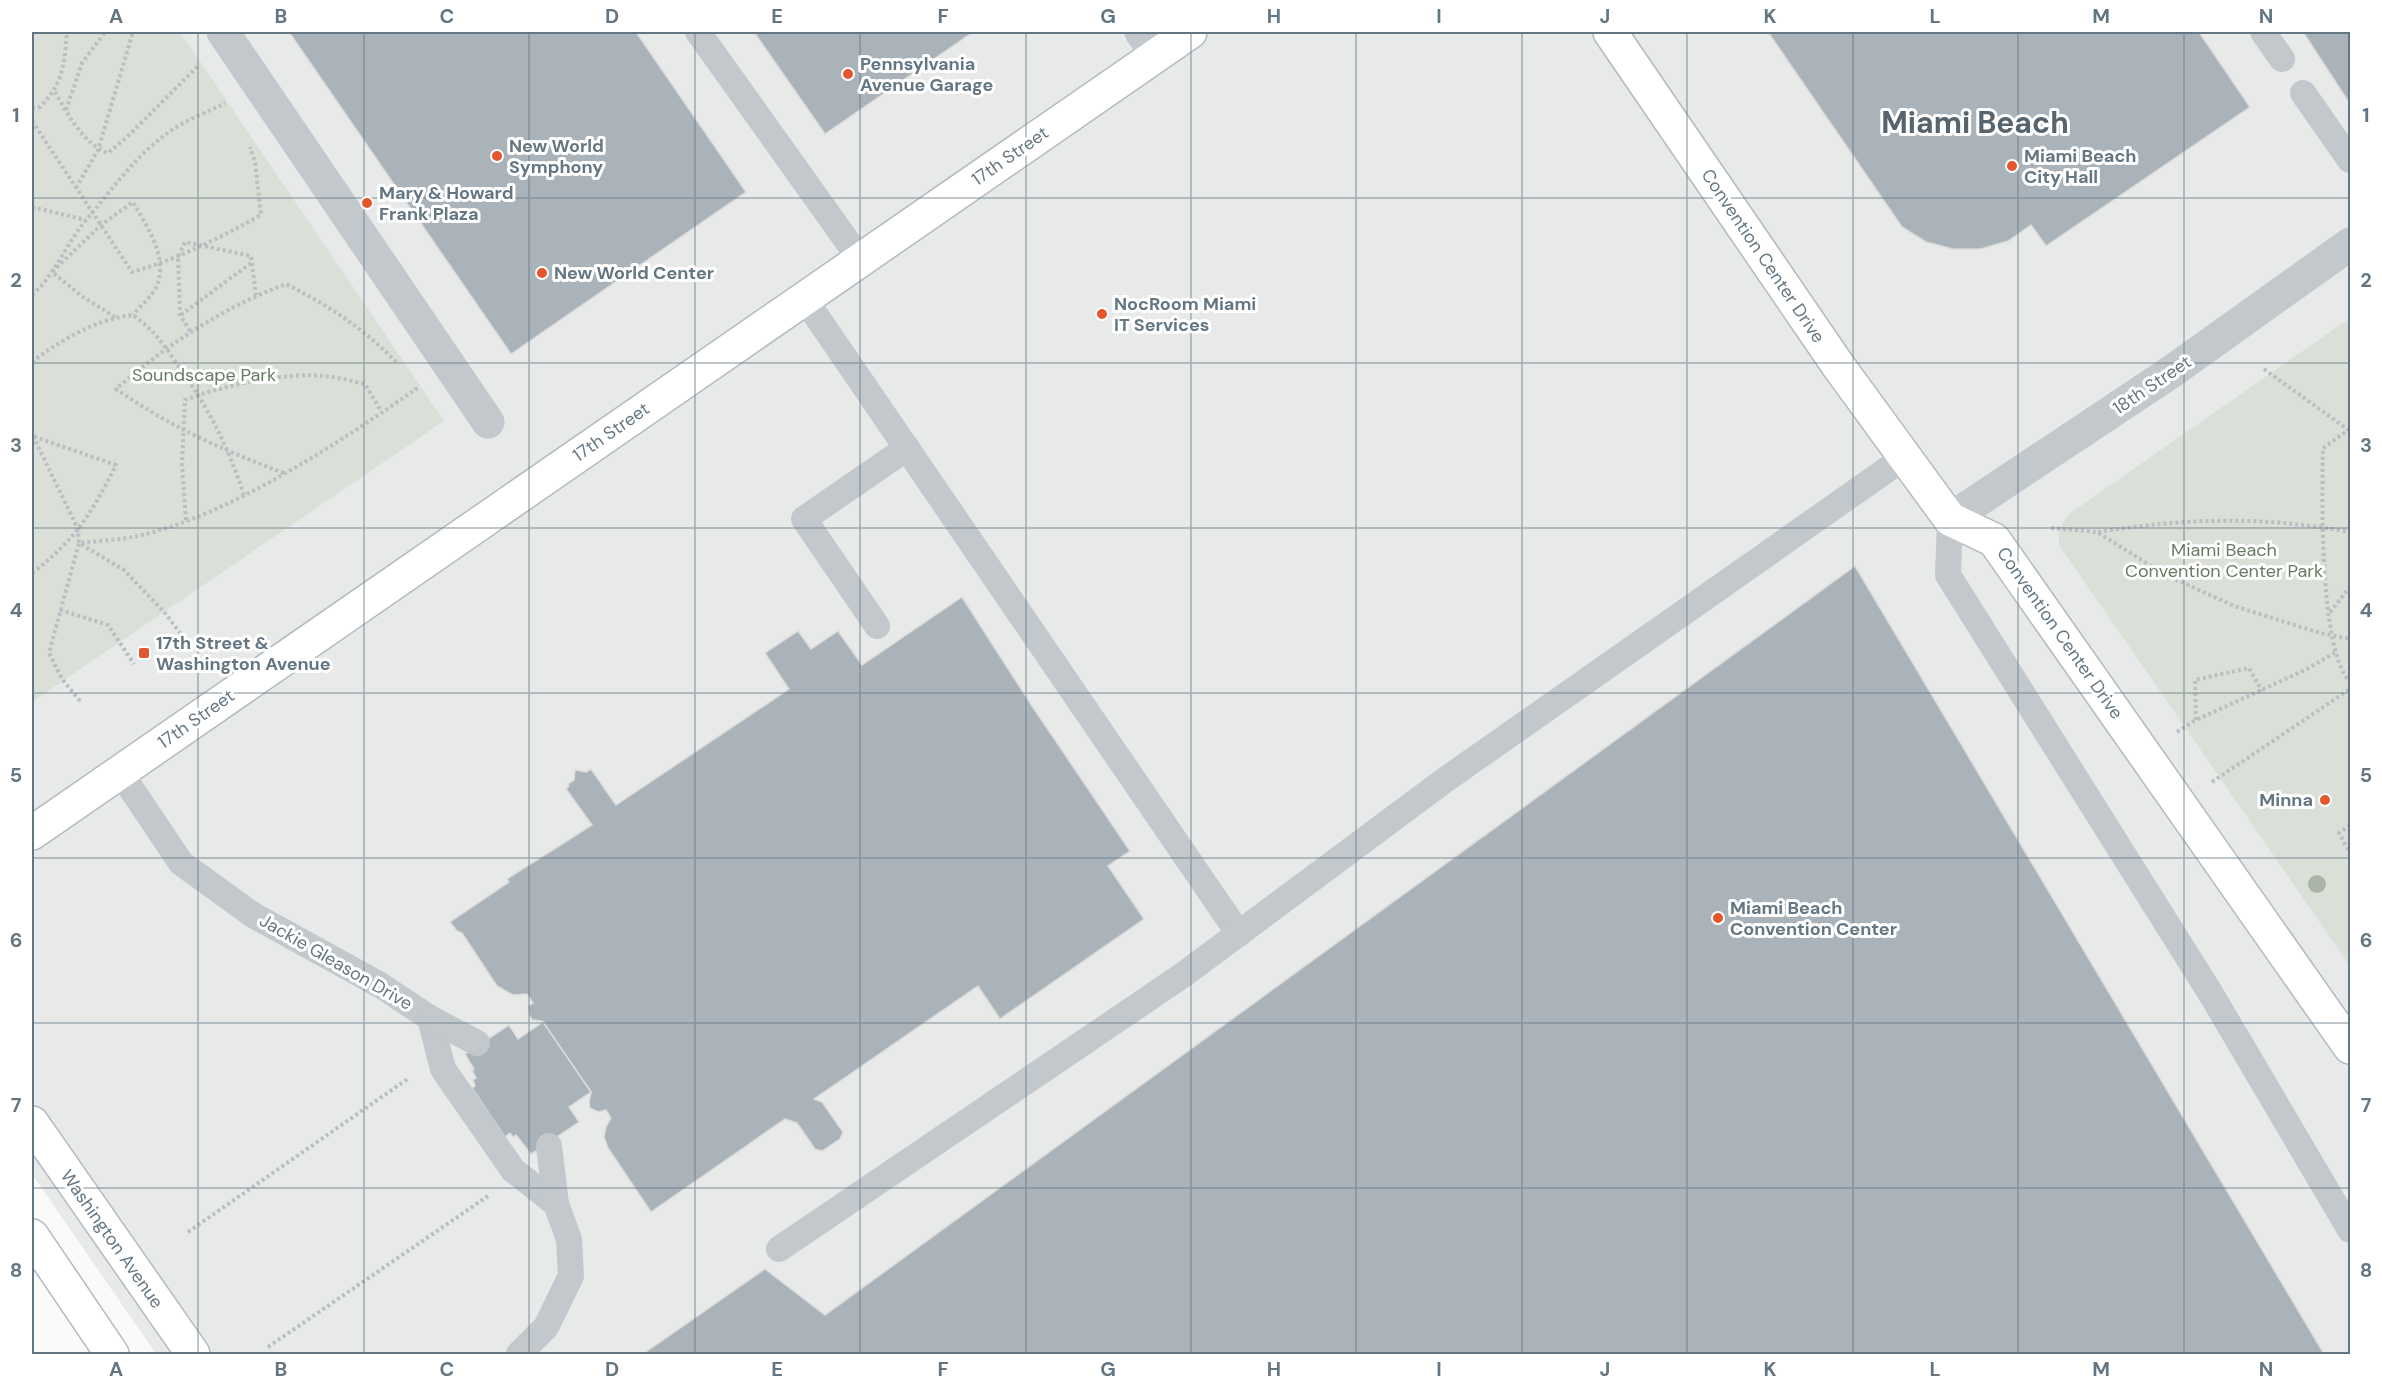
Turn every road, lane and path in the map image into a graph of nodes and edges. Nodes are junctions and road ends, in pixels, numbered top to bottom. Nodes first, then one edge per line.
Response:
1 (67, 32) edge
2 (105, 32) edge
3 (133, 32) edge
4 (698, 32) edge
5 (1190, 32) edge
6 (1610, 32) edge
7 (2262, 32) edge
8 (225, 34) edge
9 (1149, 43) edge
10 (2282, 59) dead end
11 (261, 87) junction
12 (55, 92) junction
13 (2303, 93) dead end
14 (32, 108) edge
15 (66, 110) junction
16 (32, 121) edge
17 (250, 144) dead end
18 (98, 150) junction
19 (2350, 160) edge
20 (76, 189) junction
21 (32, 207) edge
22 (93, 214) junction
23 (86, 220) junction
24 (101, 225) junction
25 (2350, 244) edge
26 (206, 246) junction
27 (178, 257) junction
28 (860, 259) junction
29 (161, 263) junction
30 (251, 263) junction
31 (52, 272) junction
32 (32, 295) edge
33 (256, 295) junction
34 (804, 298) junction
35 (133, 315) junction
36 (180, 315) junction
37 (116, 317) junction
38 (190, 331) junction
39 (166, 348) junction
40 (32, 362) edge
41 (400, 367) dead end
42 (2264, 369) dead end
43 (411, 381) dead end
44 (199, 394) junction
45 (381, 411) junction
46 (488, 422) dead end
47 (2350, 430) edge
48 (183, 431) junction
49 (32, 436) edge
50 (907, 448) junction
51 (230, 454) junction
52 (1905, 457) junction
53 (284, 473) junction
54 (244, 495) junction
55 (1950, 519) junction
56 (186, 520) junction
57 (2321, 527) junction
58 (2051, 528) dead end
59 (78, 529) junction
60 (2097, 532) junction
61 (2350, 532) edge
62 (79, 543) junction
63 (32, 573) edge
64 (2350, 587) edge
65 (60, 610) junction
66 (2330, 613) junction
67 (877, 626) dead end
68 (180, 633) dead end
69 (2333, 635) junction
70 (2350, 639) edge
71 (2337, 652) junction
72 (134, 664) dead end
73 (2350, 682) edge
74 (2350, 689) edge
75 (2262, 691) junction
76 (80, 701) dead end
77 (2196, 720) junction
78 (2176, 732) dead end
79 (120, 772) junction
80 (2211, 783) dead end
81 (2350, 825) edge
82 (32, 833) edge
83 (2350, 853) edge
84 (1239, 934) junction
85 (430, 1018) junction
86 (477, 1043) dead end
87 (2350, 1047) edge
88 (412, 1076) dead end
89 (32, 1123) edge
90 (549, 1146) dead end
91 (494, 1193) dead end
92 (556, 1204) junction
93 (2350, 1230) edge
94 (188, 1232) dead end
95 (32, 1236) edge
96 (779, 1249) dead end
97 (268, 1347) dead end
98 (112, 1354) edge
99 (193, 1354) edge
100 (519, 1354) edge

1 - 12 path
2 - 15 path
3 - 18 path
4 - 28 lane
5 - 9 street, 17th Street
6 - 52 street, Convention Center Drive
7 - 10 lane
8 - 11 street
8 - 18 path
9 - 28 street, 17th Street
11 - 22 path
11 - 46 street
12 - 14 path
12 - 15 path
13 - 19 lane
15 - 18 path
16 - 20 path
17 - 26 path
18 - 20 path
20 - 22 path
21 - 23 path
22 - 23 path
22 - 24 path
23 - 31 path
24 - 29 path
24 - 29 path
24 - 31 path
25 - 55 street, 18th Street
26 - 27 path
26 - 27 path
26 - 30 path
27 - 29 path
27 - 36 path
28 - 34 street, 17th Street
29 - 35 path
30 - 33 path
30 - 36 path
31 - 32 path
31 - 37 path
33 - 38 path
33 - 41 path
34 - 50 lane
34 - 79 street, 17th Street
35 - 37 path
35 - 39 path
36 - 38 path
37 - 40 path
38 - 39 path
39 - 44 path
39 - 48 path
42 - 47 path
43 - 45 path
44 - 45 path
44 - 48 path
44 - 51 path
45 - 53 path
47 - 57 path
48 - 51 path
48 - 56 path
49 - 59 path
49 - 59 path
50 - 67 lane
50 - 84 lane
51 - 53 path
51 - 54 path
52 - 55 street, Convention Center Drive
52 - 84 lane
53 - 54 path
54 - 56 path
55 - 87 street, Convention Center Drive
55 - 93 lane
56 - 62 path
57 - 60 path
57 - 61 path
57 - 66 path
58 - 60 path
59 - 62 path
59 - 63 path
60 - 69 path
62 - 65 path
62 - 68 path
64 - 66 path
65 - 72 path
65 - 76 path
66 - 69 path
69 - 70 path
69 - 71 path
71 - 73 path
71 - 75 path
74 - 80 path
75 - 77 path
75 - 77 path
77 - 78 path
79 - 82 street, 17th Street
79 - 85 lane, Jackie Gleason Drive
81 - 83 path
84 - 96 lane
85 - 86 lane
85 - 92 lane, Jackie Gleason Drive
88 - 94 path
89 - 99 street, Washington Avenue
90 - 92 lane
91 - 97 path
92 - 100 lane
95 - 98 street

